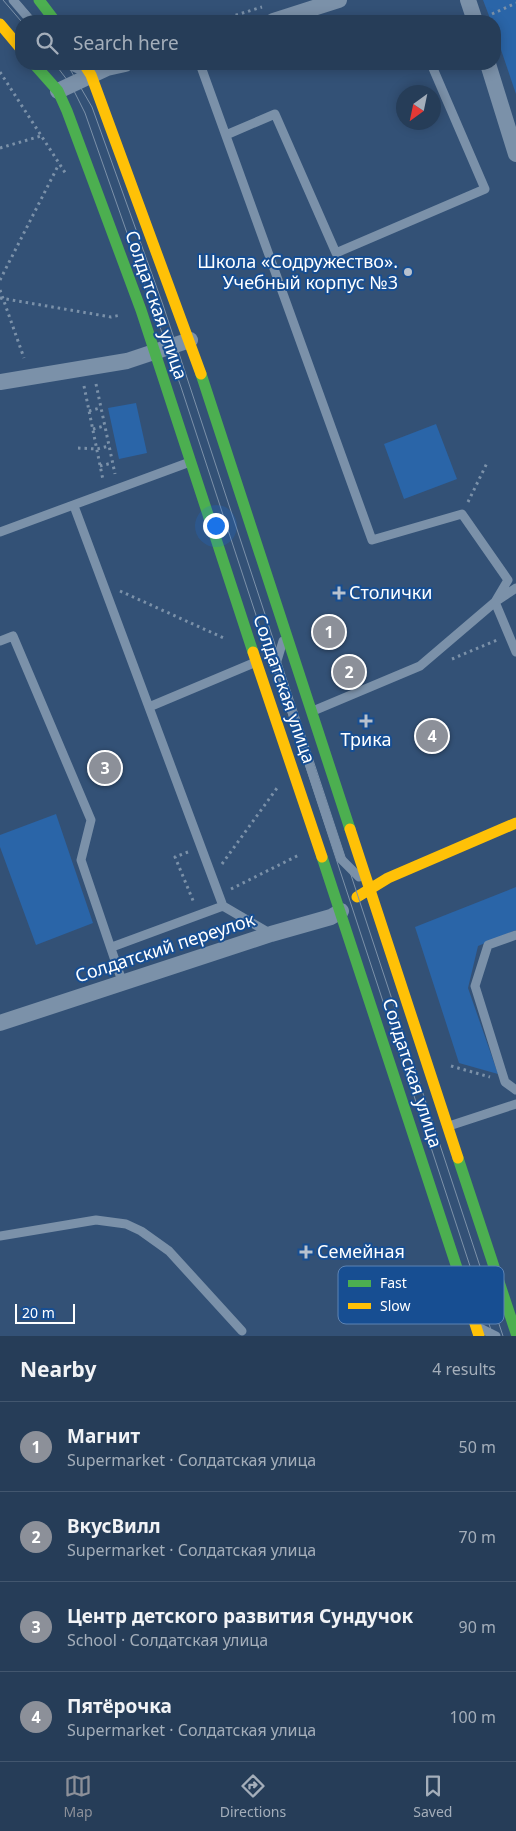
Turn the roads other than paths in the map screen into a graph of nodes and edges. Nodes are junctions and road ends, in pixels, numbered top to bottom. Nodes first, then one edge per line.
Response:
1 (13, 0) edge
2 (39, 0) edge
3 (339, 0) edge
4 (468, 0) edge
5 (27, 15) edge
6 (50, 15) edge
7 (292, 15) edge
8 (473, 15) edge
9 (0, 24) edge
10 (15, 42) edge
11 (39, 70) edge
12 (88, 70) edge
13 (202, 70) edge
14 (434, 70) edge
15 (490, 70) edge
16 (58, 91) junction
17 (226, 135) junction
18 (516, 154) edge
19 (190, 340) junction
20 (155, 352) junction
21 (0, 382) edge
22 (191, 462) junction
23 (74, 506) junction
24 (0, 532) edge
25 (516, 588) edge
26 (496, 602) junction
27 (285, 631) junction
28 (0, 641) edge
29 (516, 652) edge
30 (256, 662) junction
31 (149, 708) junction
32 (311, 712) junction
33 (516, 823) edge
34 (369, 888) junction
35 (223, 906) junction
36 (341, 911) junction
37 (271, 934) junction
38 (516, 935) edge
39 (112, 947) junction
40 (123, 984) junction
41 (0, 1023) edge
42 (516, 1090) edge
43 (516, 1104) edge
44 (448, 1126) junction
45 (0, 1236) edge
46 (456, 1266) edge
47 (494, 1266) edge
48 (504, 1296) edge
49 (242, 1331) dead end
50 (477, 1331) edge
51 (516, 1333) edge
52 (496, 1336) edge

1 - 5 lane
2 - 6 main road
3 - 7 street
4 - 8 street
9 - 10 main road
11 - 16 main road, Солдатская улица
12 - 16 street
12 - 19 main road, Солдатская улица
13 - 17 lane
14 - 17 lane
15 - 18 street
16 - 20 main road, Солдатская улица
17 - 26 lane
19 - 20 street
19 - 27 main road, Солдатская улица
20 - 21 street
20 - 22 main road, Солдатская улица
22 - 23 lane
22 - 30 main road, Солдатская улица
23 - 24 lane
23 - 31 lane
25 - 26 lane
26 - 29 lane
26 - 32 lane
27 - 32 main road, Солдатская улица
27 - 34 lane
28 - 39 lane
30 - 31 lane
30 - 36 main road, Солдатская улица
31 - 35 lane
32 - 34 main road, Солдатская улица
33 - 34 main road
34 - 36 main road
34 - 44 main road, Солдатская улица
35 - 37 lane
35 - 39 lane
36 - 37 street, Солдатский переулок
36 - 46 main road, Солдатская улица
37 - 40 street, Солдатский переулок
38 - 42 lane
39 - 40 lane
40 - 41 street, Солдатский переулок
43 - 44 lane
44 - 47 main road, Солдатская улица
45 - 49 lane
48 - 51 main road, Солдатская улица
50 - 52 lane

